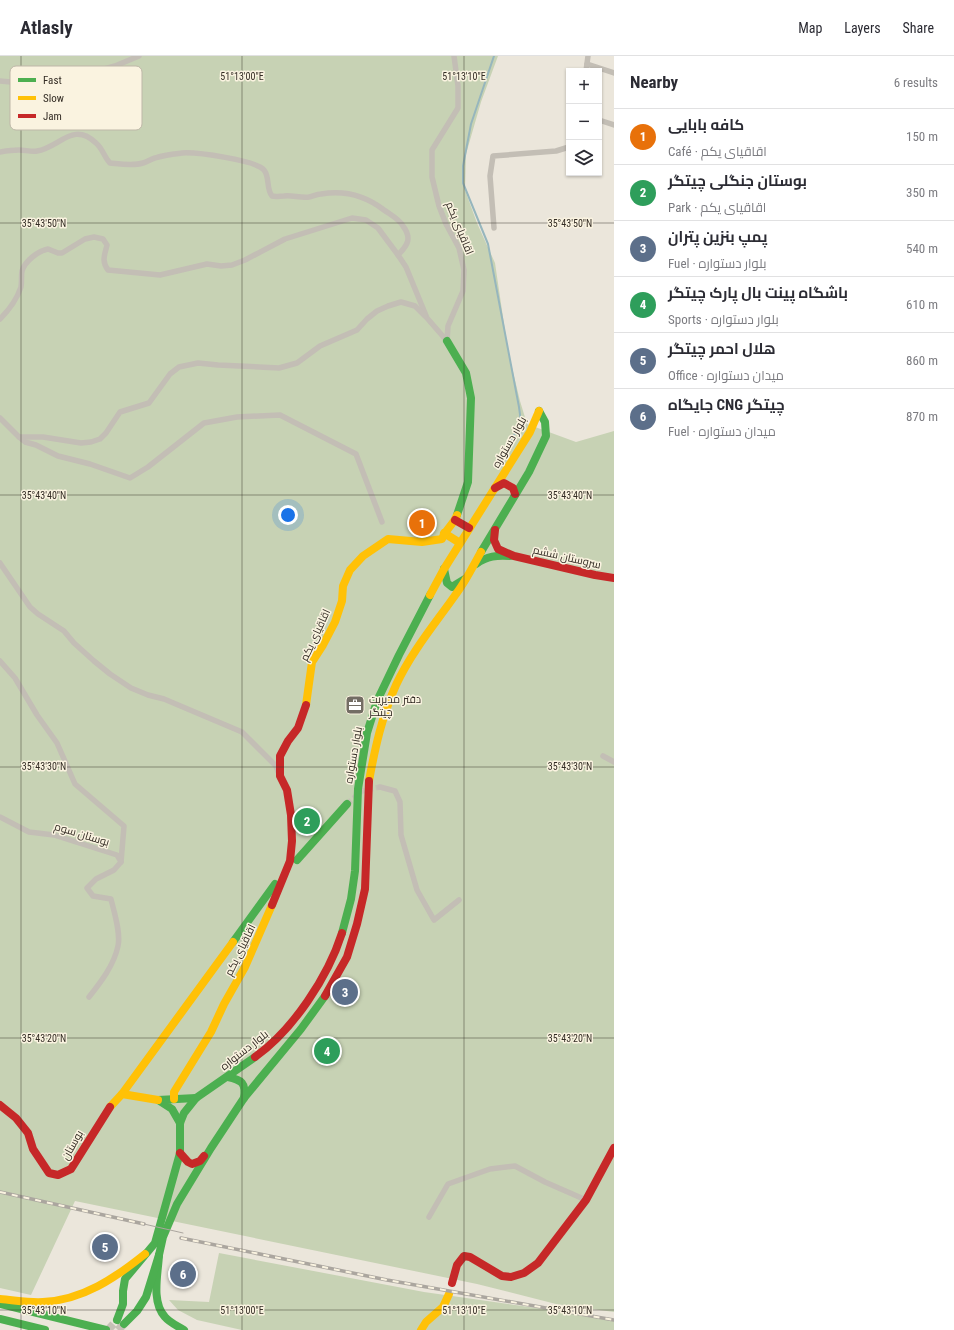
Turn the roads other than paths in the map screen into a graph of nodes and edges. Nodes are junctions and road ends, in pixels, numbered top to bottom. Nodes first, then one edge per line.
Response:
1 (139, 56) edge
2 (454, 56) edge
3 (588, 56) edge
4 (587, 64) junction
5 (115, 66) edge
6 (586, 68) edge
7 (614, 73) edge
8 (0, 81) edge
9 (10, 82) edge
10 (602, 121) edge
11 (614, 125) edge
12 (566, 148) edge
13 (0, 152) edge
14 (494, 228) dead end
15 (398, 255) junction
16 (427, 318) junction
17 (0, 319) edge
18 (447, 341) junction
19 (0, 418) edge
20 (19, 437) junction
21 (494, 489) junction
22 (515, 494) junction
23 (455, 520) junction
24 (382, 522) dead end
25 (469, 528) junction
26 (495, 528) junction
27 (444, 533) junction
28 (460, 543) junction
29 (514, 556) junction
30 (0, 563) edge
31 (472, 567) junction
32 (444, 569) junction
33 (614, 578) edge
34 (466, 579) junction
35 (0, 661) edge
36 (603, 756) dead end
37 (614, 762) edge
38 (280, 776) junction
39 (380, 787) tunnel mouth
40 (347, 804) tunnel mouth
41 (0, 817) edge
42 (297, 860) dead end
43 (121, 862) junction
44 (275, 884) dead end
45 (459, 900) dead end
46 (89, 997) dead end
47 (228, 1077) junction
48 (122, 1094) junction
49 (196, 1098) junction
50 (244, 1098) junction
51 (174, 1099) junction
52 (158, 1100) junction
53 (0, 1105) edge
54 (180, 1123) junction
55 (211, 1148) junction
56 (614, 1148) edge
57 (180, 1153) junction
58 (586, 1200) junction
59 (429, 1217) dead end
60 (145, 1254) junction
61 (159, 1255) junction
62 (452, 1283) dead end
63 (449, 1294) dead end
64 (0, 1299) edge
65 (0, 1304) edge
66 (0, 1319) edge
67 (45, 1330) edge
68 (106, 1330) edge
69 (184, 1330) edge
70 (421, 1330) edge

1 - 5 street
2 - 18 street, اقاقیای یکم
3 - 4 street
4 - 6 street
4 - 7 street
8 - 9 street
10 - 11 street
12 - 14 street
13 - 15 street
15 - 16 street
15 - 17 street
16 - 18 street
16 - 20 street
18 - 23 main road, اقاقیای یکم
19 - 20 street
20 - 24 street
21 - 22 main road
21 - 22 main road, بلوار دستواره
21 - 25 main road, بلوار دستواره
22 - 26 main road, بلوار دستواره
23 - 25 main road
23 - 27 main road, اقاقیای یکم
25 - 28 main road, بلوار دستواره
26 - 29 main road
26 - 31 main road, بلوار دستواره
27 - 28 main road
27 - 38 main road, اقاقیای یکم
28 - 32 main road, بلوار دستواره
29 - 31 main road
29 - 33 main road, سروستان ششم
30 - 38 street
31 - 34 main road, بلوار دستواره
32 - 34 main road
32 - 47 main road, بلوار دستواره
34 - 50 main road, بلوار دستواره
35 - 43 street
36 - 37 street
38 - 51 main road, اقاقیای یکم
39 - 45 street
40 - 42 main road
41 - 43 street, بوستان سوم
43 - 46 street
44 - 48 main road, بوستان
47 - 49 main road, بلوار دستواره
47 - 50 main road
48 - 52 main road
48 - 53 main road, بوستان
49 - 51 main road
49 - 54 main road, بلوار دستواره
50 - 55 main road, بلوار دستواره
51 - 52 main road
52 - 54 main road
54 - 57 main road, بلوار دستواره
55 - 57 main road
55 - 61 main road, بلوار دستواره
56 - 58 main road
57 - 60 main road, بلوار دستواره
58 - 59 street
58 - 62 main road
60 - 61 main road
60 - 64 main road
61 - 69 main road
63 - 70 main road
65 - 68 main road
66 - 67 main road

